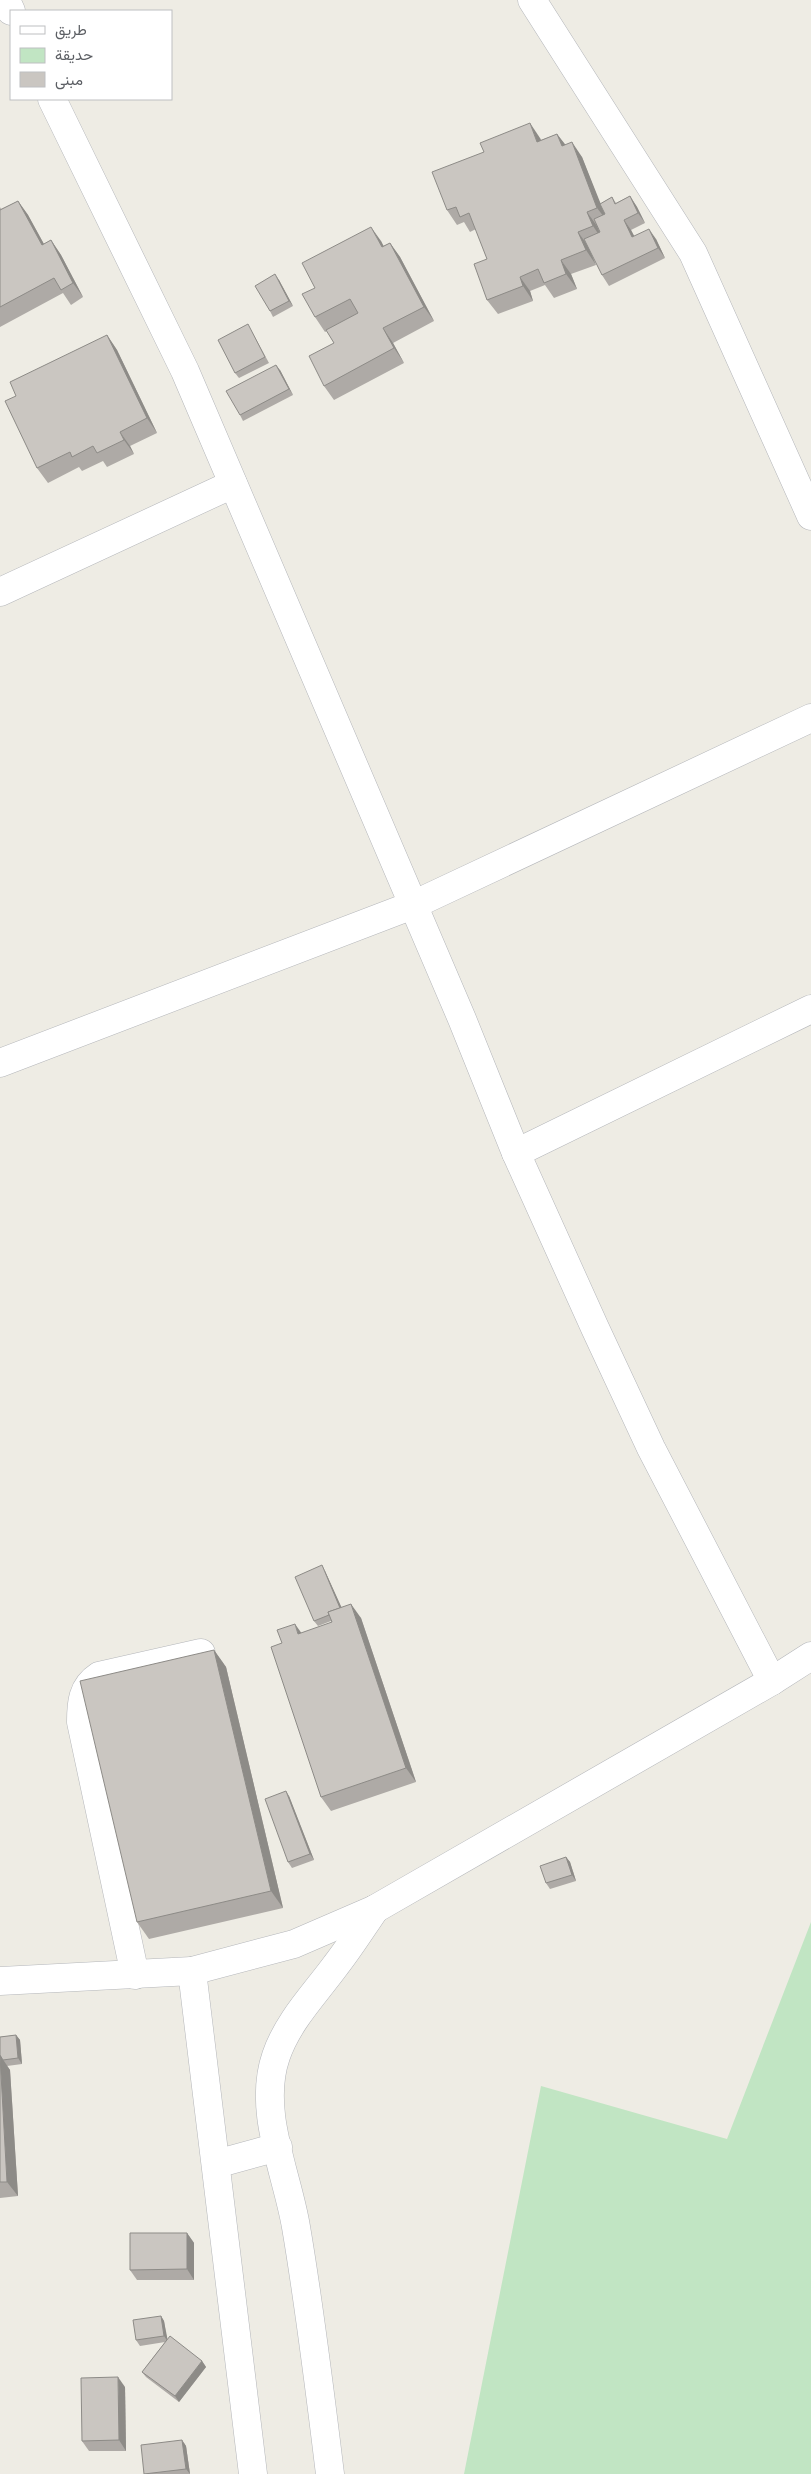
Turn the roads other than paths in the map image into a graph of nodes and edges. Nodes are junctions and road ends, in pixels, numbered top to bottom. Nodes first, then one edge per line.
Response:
1 (532, 0) edge
2 (52, 100) edge
3 (233, 484) junction
4 (811, 516) edge
5 (0, 592) edge
6 (811, 718) edge
7 (413, 905) junction
8 (811, 1009) edge
9 (0, 1064) edge
10 (516, 1154) junction
11 (201, 1653) edge
12 (811, 1656) edge
13 (772, 1681) junction
14 (375, 1909) junction
15 (192, 1971) junction
16 (135, 1975) junction
17 (0, 1982) edge
18 (278, 2147) junction
19 (216, 2164) junction
20 (253, 2474) edge
21 (330, 2474) edge

1 - 4 street
2 - 3 street
3 - 5 street
3 - 7 street
6 - 7 street
7 - 9 street
7 - 10 street
8 - 10 street
10 - 13 street
11 - 16 street
12 - 13 street
13 - 14 street
14 - 15 street
14 - 18 street
15 - 16 street
15 - 19 street
16 - 17 street
18 - 19 street
18 - 21 street
19 - 20 street

